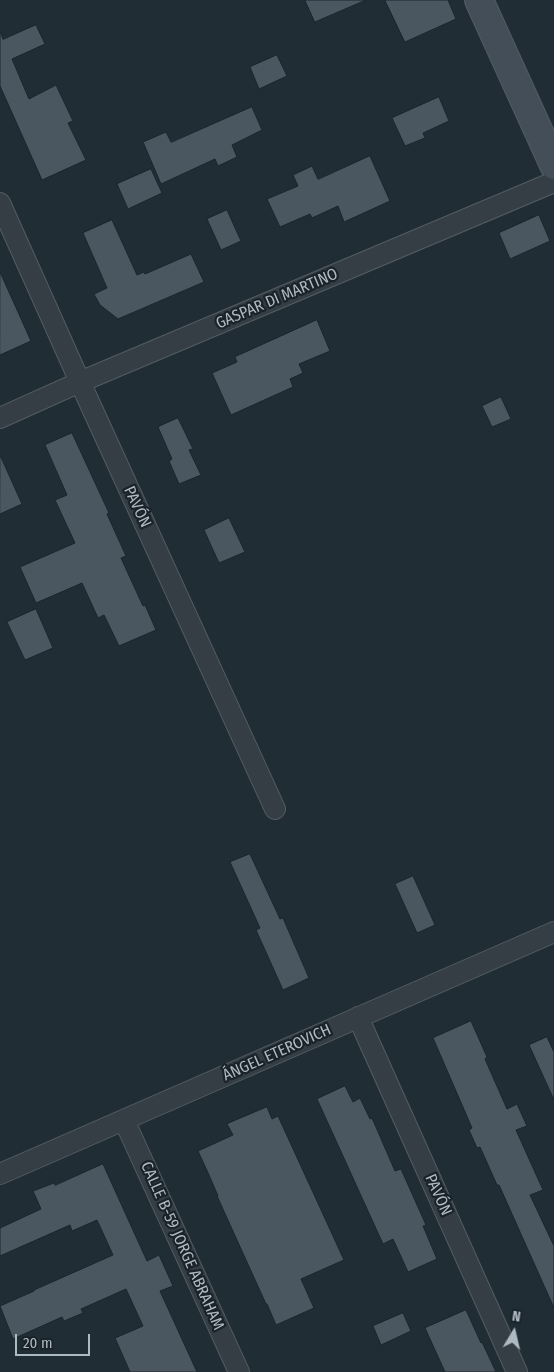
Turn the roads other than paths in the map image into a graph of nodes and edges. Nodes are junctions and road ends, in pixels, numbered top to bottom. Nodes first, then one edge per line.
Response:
1 (479, 0) edge
2 (554, 165) edge
3 (554, 182) edge
4 (0, 203) edge
5 (80, 382) junction
6 (0, 418) edge
7 (276, 809) dead end
8 (554, 932) edge
9 (358, 1017) junction
10 (124, 1120) junction
11 (0, 1174) edge
12 (239, 1372) edge
13 (517, 1372) edge

1 - 2 main road
3 - 5 street, GASPAR DI MARTINO
4 - 5 street, PAVÓN
5 - 6 street, GASPAR DI MARTINO
5 - 7 street, PAVÓN
8 - 9 street, ÁNGEL ETEROVICH
9 - 10 street, ÁNGEL ETEROVICH
9 - 13 street, PAVÓN
10 - 11 street, ÁNGEL ETEROVICH
10 - 12 street, CALLE B-59 JORGE ABRAHAM

